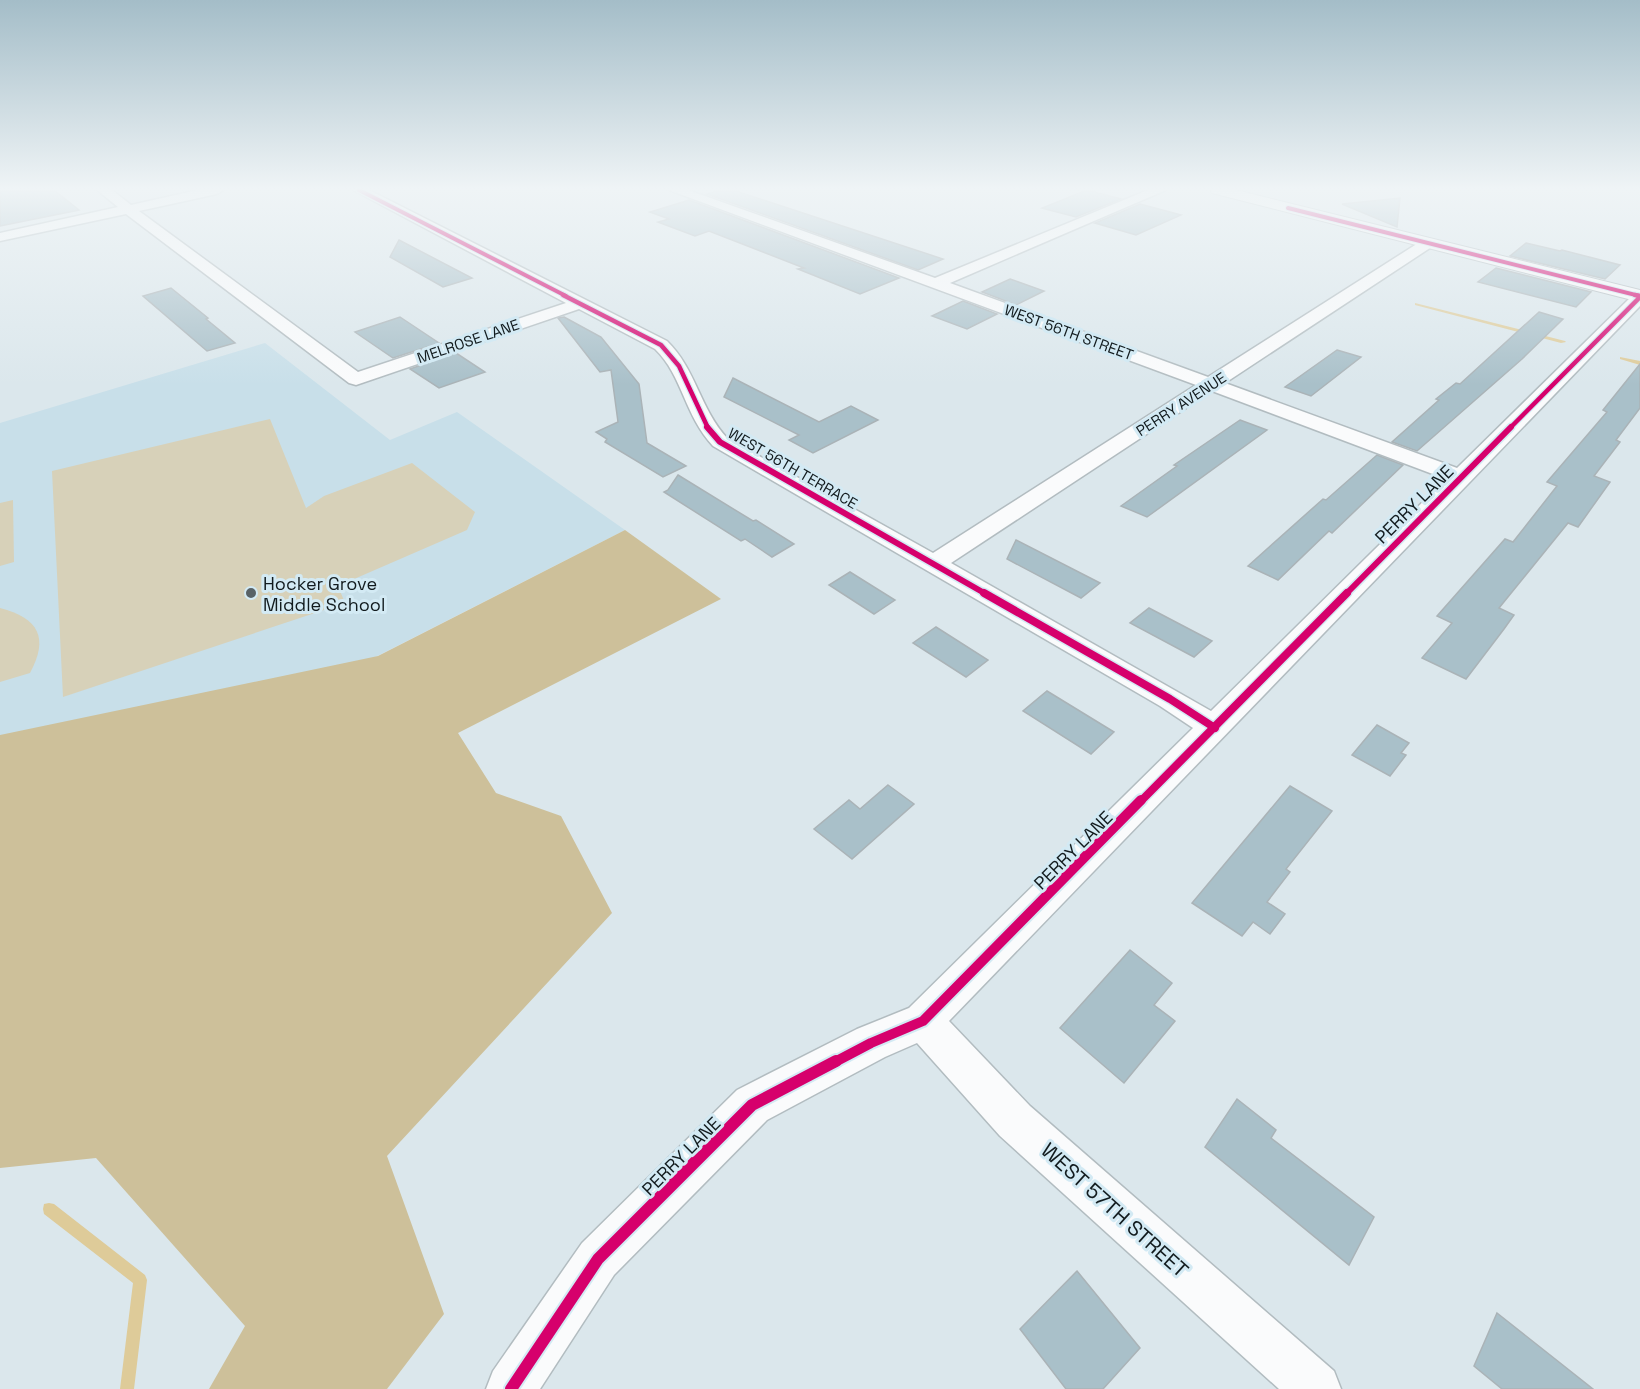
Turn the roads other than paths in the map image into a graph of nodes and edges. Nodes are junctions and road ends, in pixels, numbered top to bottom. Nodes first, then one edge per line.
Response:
1 (190, 255) edge
2 (486, 255) edge
3 (858, 255) edge
4 (1005, 255) edge
5 (1410, 255) edge
6 (1474, 255) edge
7 (937, 283) junction
8 (1640, 297) edge
9 (581, 303) junction
10 (1213, 384) junction
11 (1462, 477) junction
12 (933, 564) junction
13 (1215, 728) junction
14 (922, 1022) junction
15 (512, 1389) edge
16 (1316, 1389) edge

1 - 9 street, MELROSE LANE
2 - 9 street, WEST 56TH TERRACE
3 - 7 street, WEST 56TH STREET
4 - 7 street
5 - 10 street, PERRY AVENUE
6 - 8 street
7 - 10 street, WEST 56TH STREET
8 - 11 street, PERRY LANE
9 - 12 street, WEST 56TH TERRACE
10 - 11 street, WEST 56TH STREET
10 - 12 street, PERRY AVENUE
11 - 13 street, PERRY LANE
12 - 13 street, WEST 56TH TERRACE
13 - 14 street, PERRY LANE
14 - 15 street, PERRY LANE
14 - 16 street, WEST 57TH STREET

